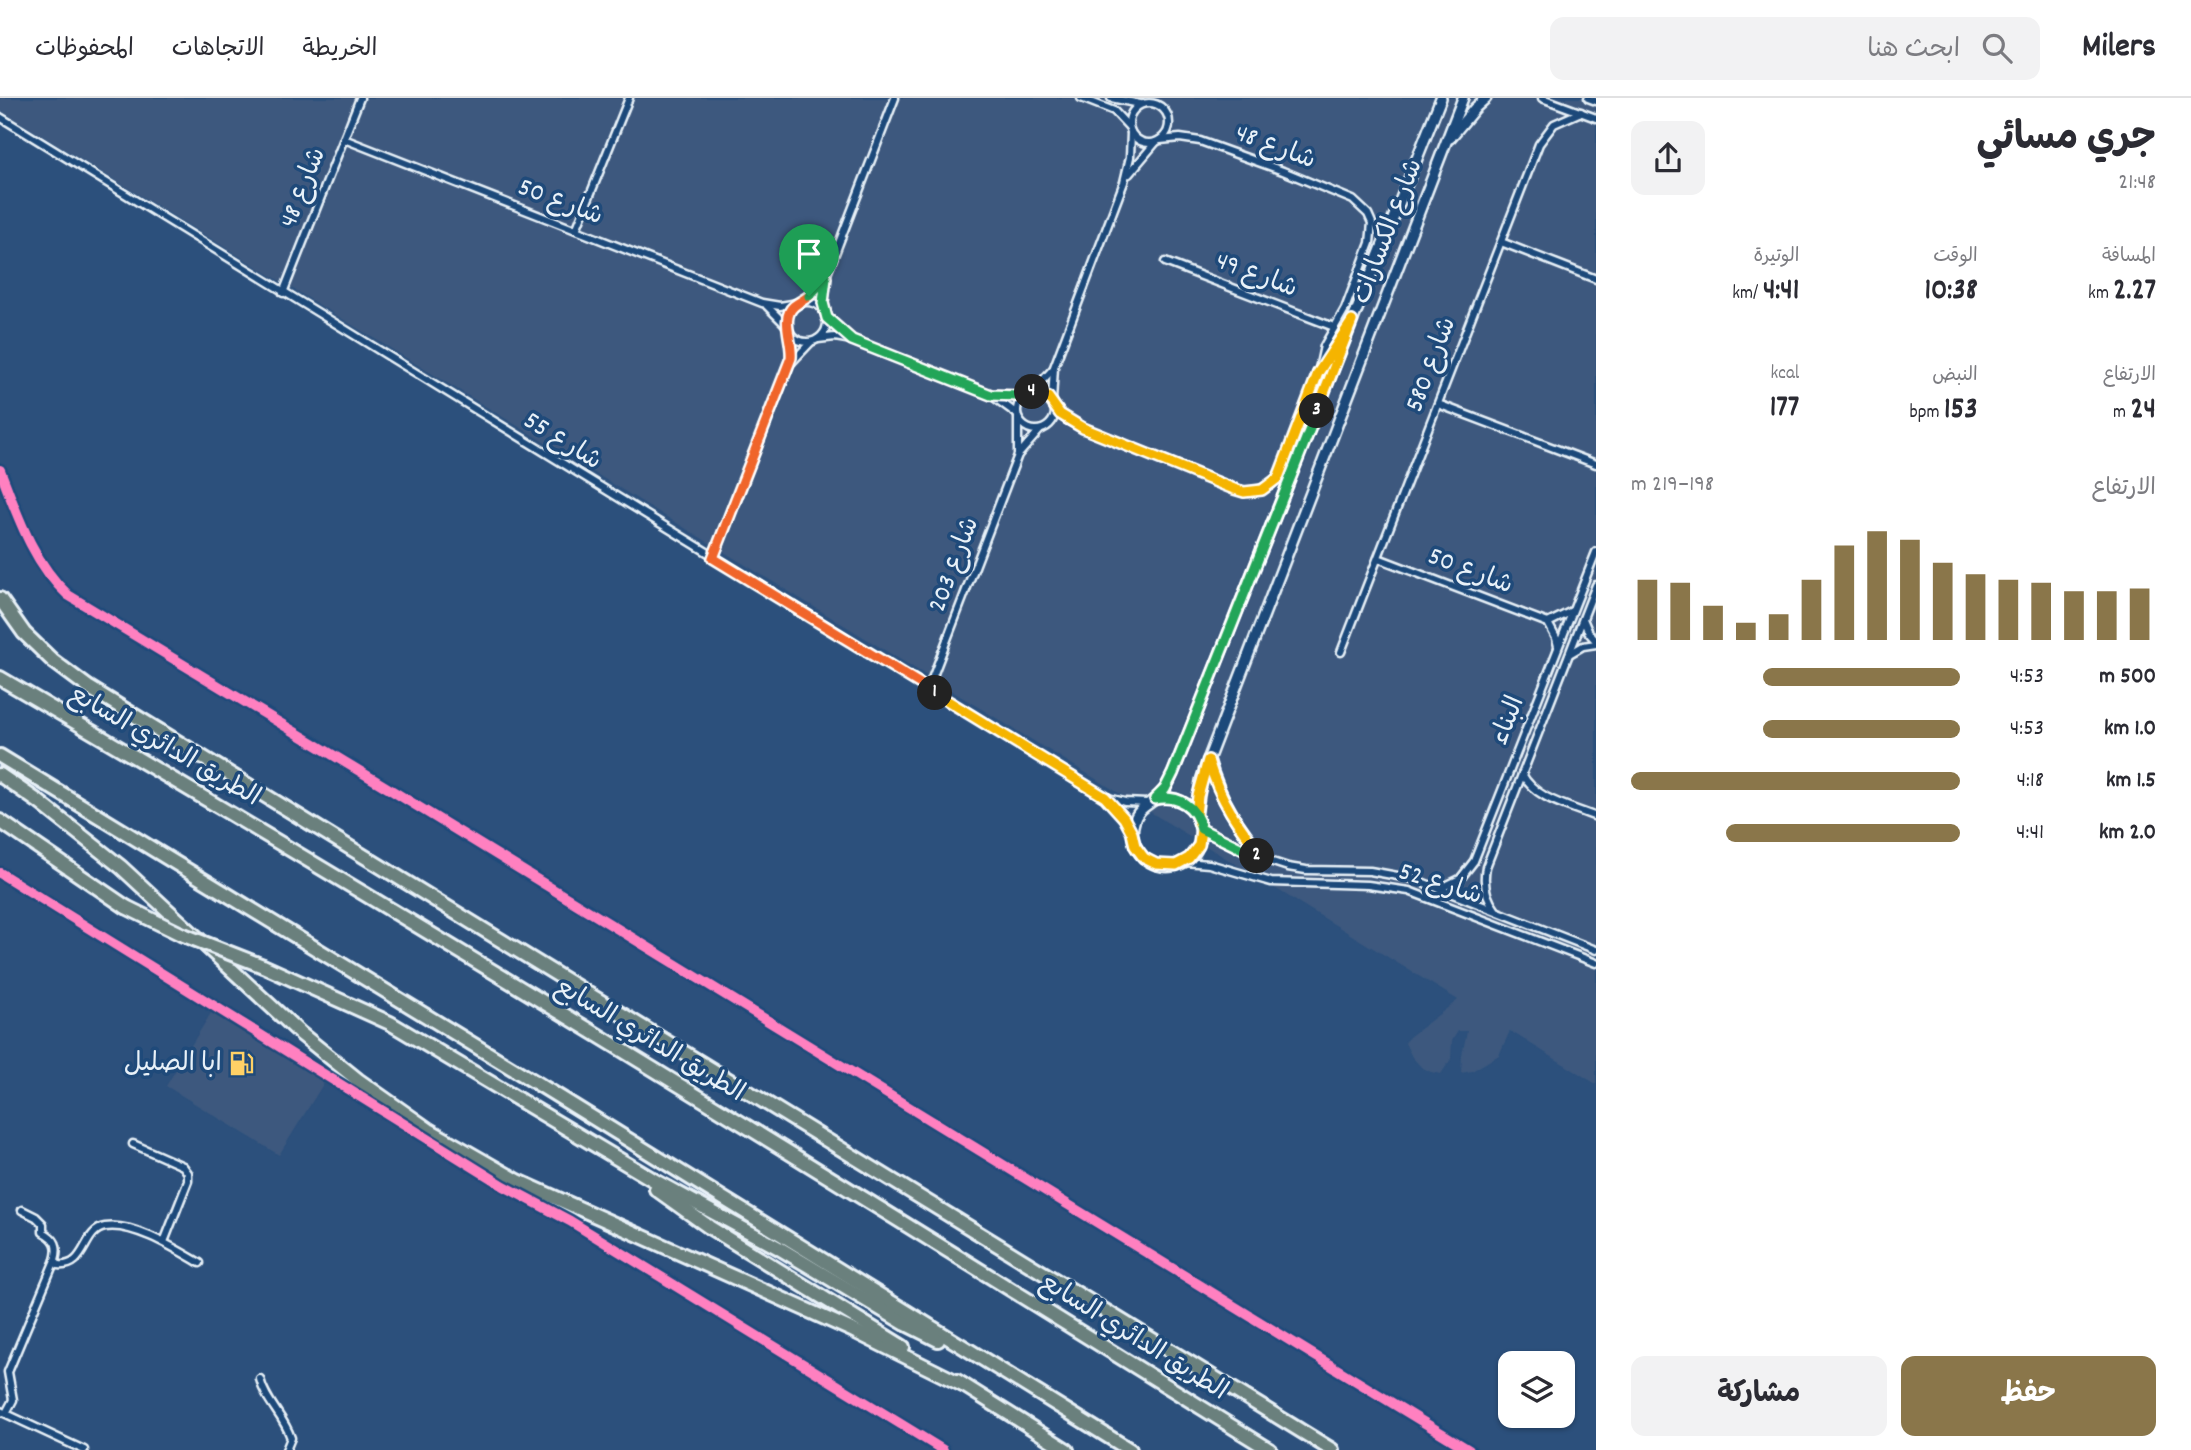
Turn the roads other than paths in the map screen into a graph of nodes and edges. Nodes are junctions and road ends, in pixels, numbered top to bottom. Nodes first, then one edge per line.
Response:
1 (360, 98) edge
2 (629, 98) edge
3 (895, 98) edge
4 (1081, 98) edge
5 (1111, 98) edge
6 (1463, 98) edge
7 (1486, 98) edge
8 (1542, 98) edge
9 (1588, 98) edge
10 (1438, 101) edge
11 (1596, 101) edge
12 (1142, 104) junction
13 (1581, 112) junction
14 (0, 117) edge
15 (1596, 118) edge
16 (1130, 130) junction
17 (344, 139) junction
18 (1158, 141) junction
19 (1445, 145) junction
20 (1124, 182) junction
21 (1368, 214) joint
22 (576, 230) junction
23 (1501, 242) junction
24 (1165, 262) dead end
25 (826, 278) junction
26 (1596, 279) edge
27 (283, 293) junction
28 (801, 302) junction
29 (762, 303) junction
30 (826, 314) junction
31 (1352, 321) junction
32 (1334, 327) junction
33 (788, 329) junction
34 (814, 340) junction
35 (852, 340) junction
36 (789, 366) junction
37 (1054, 367) junction
38 (1318, 373) junction
39 (1029, 393) junction
40 (991, 395) junction
41 (1053, 404) junction
42 (1438, 404) junction
43 (1017, 417) junction
44 (1040, 430) junction
45 (1018, 455) junction
46 (1596, 464) edge
47 (1596, 552) edge
48 (713, 558) junction
49 (1378, 558) junction
50 (1596, 585) edge
51 (0, 599) edge
52 (1574, 610) junction
53 (1583, 619) junction
54 (1548, 623) junction
55 (1596, 643) edge
56 (1558, 649) junction
57 (1341, 652) dead end
58 (1569, 654) junction
59 (0, 678) edge
60 (928, 689) junction
61 (0, 756) edge
62 (1208, 760) junction
63 (1522, 774) junction
64 (0, 775) edge
65 (1105, 797) junction
66 (1151, 801) junction
67 (1196, 815) junction
68 (1596, 817) edge
69 (0, 821) edge
70 (1201, 829) junction
71 (1132, 833) junction
72 (1264, 858) junction
73 (1183, 863) junction
74 (1439, 888) junction
75 (1496, 911) junction
76 (1596, 950) edge
77 (1596, 963) edge
78 (132, 1144) dead end
79 (593, 1144) junction
80 (22, 1210) dead end
81 (164, 1242) junction
82 (55, 1260) junction
83 (200, 1263) dead end
84 (998, 1369) junction
85 (260, 1379) dead end
86 (963, 1385) junction
87 (3, 1412) edge
88 (1221, 1419) junction
89 (1291, 1423) junction
90 (84, 1450) edge
91 (286, 1450) edge
92 (1067, 1450) edge
93 (1130, 1450) edge
94 (1270, 1450) edge
95 (1276, 1450) edge
96 (1332, 1450) edge
97 (1342, 1450) edge

1 - 17 street, شارع 48
2 - 22 street
3 - 25 street
4 - 16 street
5 - 12 street
6 - 19 street, شارع الكسارات
7 - 19 street
8 - 13 street
9 - 11 street
10 - 31 street, شارع الكسارات
12 - 16 street
12 - 18 street
13 - 15 street
13 - 23 street, شارع 580
14 - 27 street, شارع 55
16 - 18 street
16 - 20 street
17 - 22 street, شارع 50
17 - 27 street, شارع 48
18 - 20 street
18 - 21 street, شارع 48
19 - 62 street, شارع الكسارات
20 - 37 street
21 - 32 street, شارع الكسارات
22 - 29 street, شارع 50
23 - 26 street
23 - 42 street, شارع 580
24 - 32 street, شارع 49
25 - 28 street
25 - 30 street
27 - 48 street, شارع 55
28 - 29 street, شارع 50
28 - 30 street
28 - 33 street
29 - 33 street, شارع 50
30 - 34 street
30 - 35 street
31 - 38 street
31 - 66 street, شارع الكسارات
32 - 38 street, شارع الكسارات
33 - 34 street
33 - 36 street
34 - 35 street
34 - 36 street
35 - 40 street
36 - 48 street
37 - 39 street
37 - 41 street
38 - 41 street, شارع الكسارات
39 - 40 street
39 - 41 street
39 - 43 street
40 - 43 street
41 - 44 street
42 - 46 street
42 - 49 street, شارع 580
43 - 44 street
43 - 45 street, شارع 203
44 - 45 street, شارع 203
45 - 60 street, شارع 203
47 - 52 street, البناء
48 - 60 street, شارع 55
49 - 54 street, شارع 50
49 - 57 street, شارع 580
50 - 53 street, البناء
51 - 89 highway
52 - 54 street
52 - 56 street, البناء
53 - 55 street
53 - 58 street, البناء
54 - 56 street
55 - 58 street
56 - 74 street, البناء
58 - 63 street, البناء
59 - 88 highway, الطريق الدائري السابع
60 - 65 street, شارع 55
61 - 84 highway
62 - 67 street, شارع الكسارات
62 - 72 street
63 - 68 street
63 - 75 street, البناء
64 - 86 highway
65 - 66 street, شارع 55
65 - 71 street, شارع 55
66 - 67 street
66 - 71 street, شارع الكسارات
67 - 70 street, شارع الكسارات
69 - 79 highway, bridge
70 - 72 street, شارع 52
70 - 73 street
71 - 73 street
72 - 74 street, شارع 52
73 - 77 street, شارع 52
74 - 75 street, شارع 52
75 - 76 street, شارع 52
78 - 81 street
79 - 84 highway
79 - 86 highway
80 - 82 street
81 - 82 street
81 - 83 street
82 - 87 street
84 - 93 highway
85 - 91 street
86 - 92 highway
87 - 90 street
88 - 94 highway, الطريق الدائري السابع
88 - 95 highway
89 - 96 highway
89 - 97 highway

